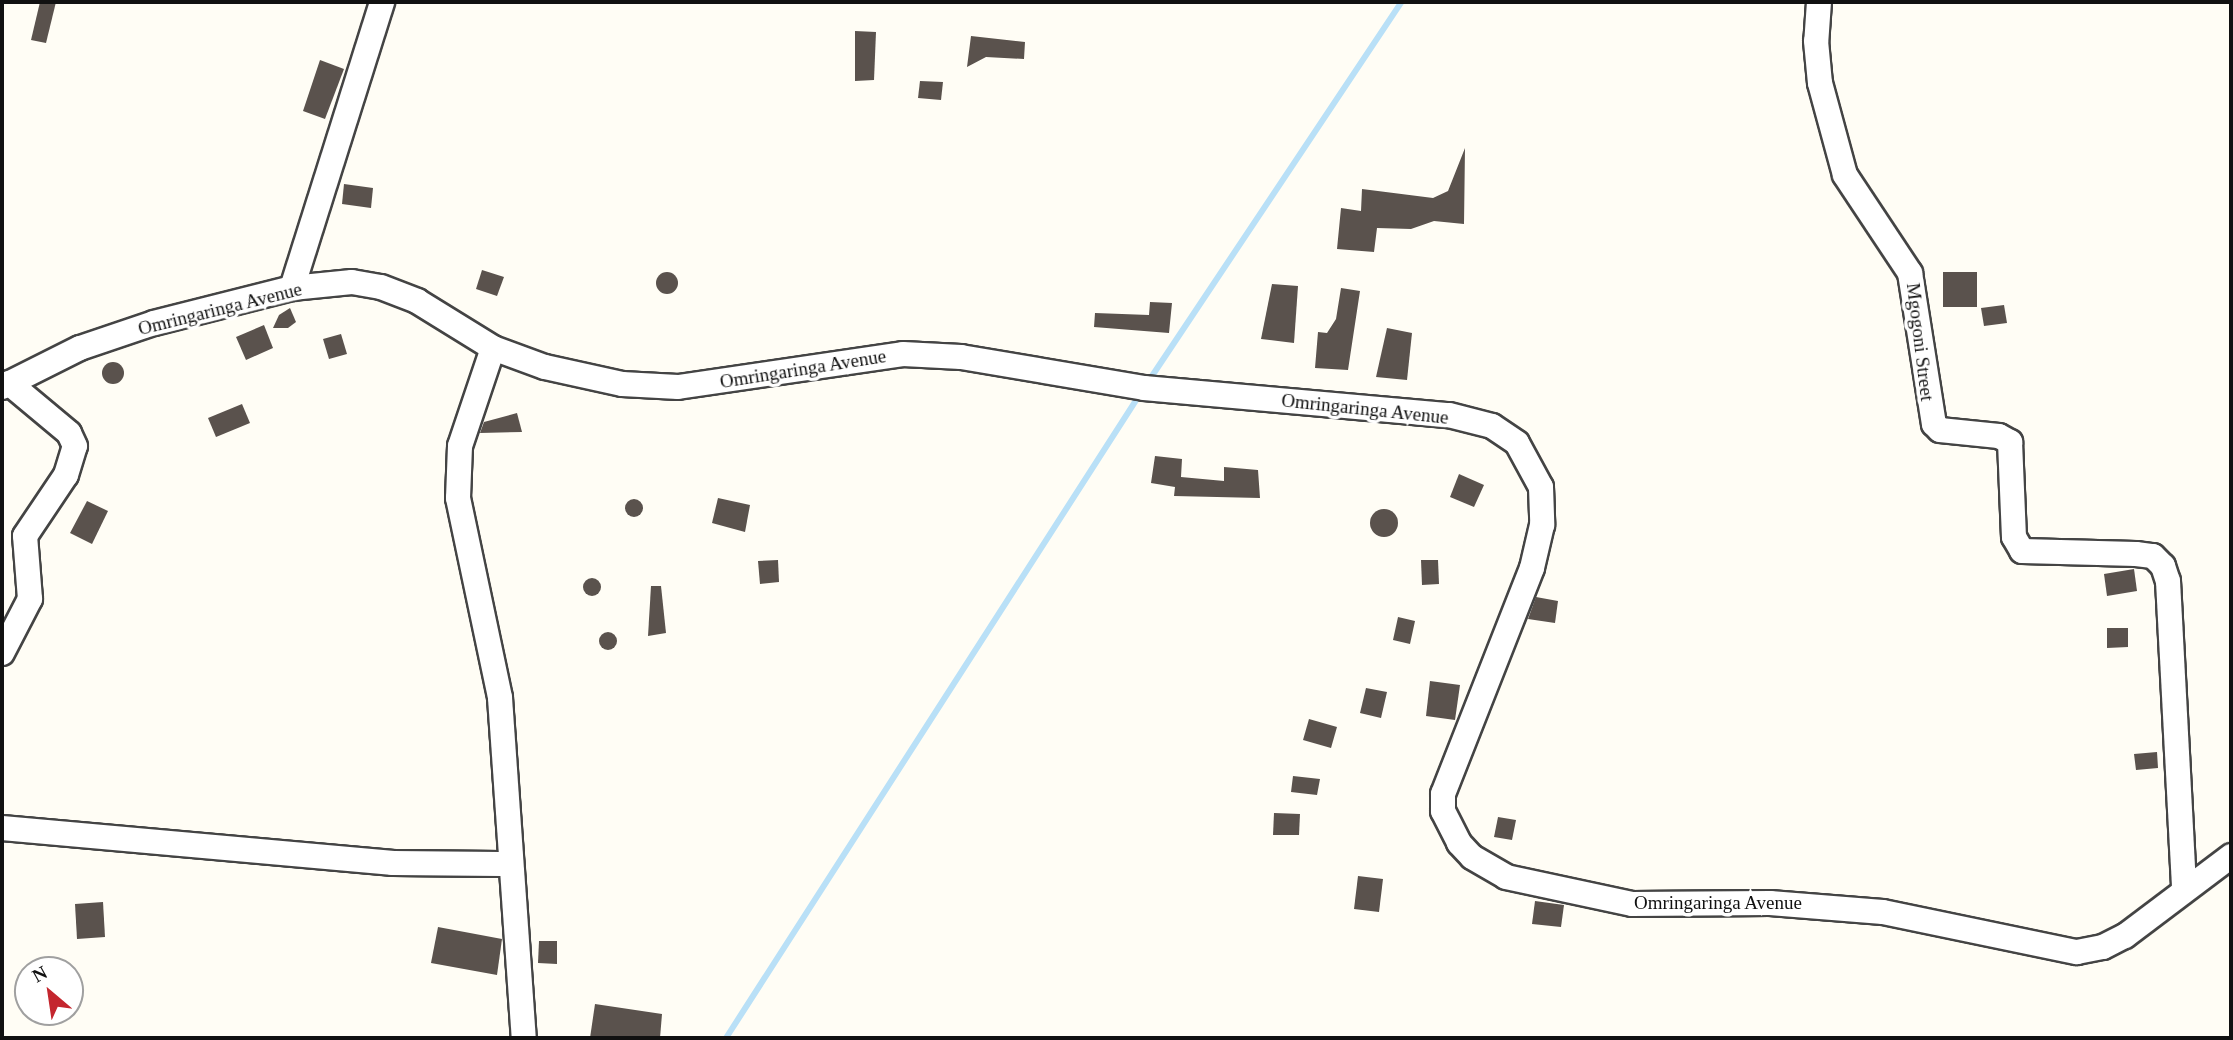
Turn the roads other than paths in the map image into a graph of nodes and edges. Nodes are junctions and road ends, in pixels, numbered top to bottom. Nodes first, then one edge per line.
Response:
1 (382, 2) edge
2 (1819, 2) edge
3 (292, 288) junction
4 (492, 348) junction
5 (6, 385) edge
6 (2, 653) edge
7 (2, 828) edge
8 (2231, 856) edge
9 (510, 864) junction
10 (2184, 887) junction
11 (524, 1038) edge

1 - 3 street
2 - 10 street, Mgogoni Street
3 - 4 street, Omringaringa Avenue
3 - 5 street, Omringaringa Avenue
4 - 9 street
4 - 10 street, Omringaringa Avenue
5 - 6 street
7 - 9 street
8 - 10 street, Omringaringa Avenue
9 - 11 street

